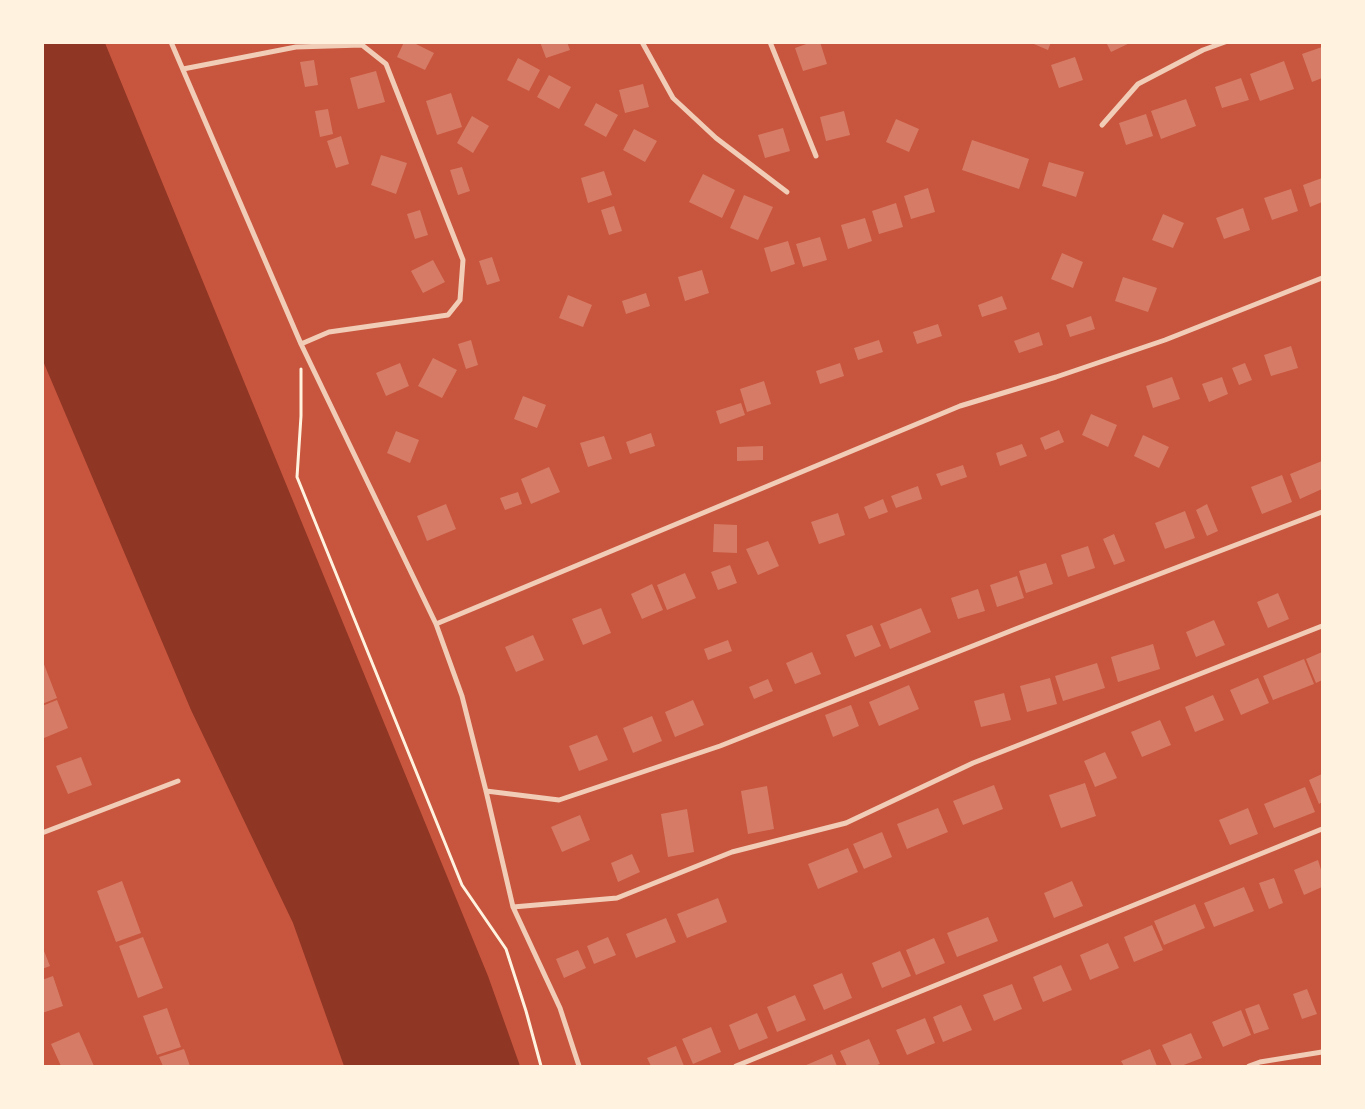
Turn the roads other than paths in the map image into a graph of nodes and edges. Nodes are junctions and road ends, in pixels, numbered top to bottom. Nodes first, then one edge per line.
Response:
1 (172, 42) edge
2 (642, 42) edge
3 (770, 42) edge
4 (1200, 42) edge
5 (1225, 42) edge
6 (1203, 50) junction
7 (183, 69) junction
8 (1102, 125) dead end
9 (816, 156) dead end
10 (787, 192) dead end
11 (1322, 278) edge
12 (301, 344) junction
13 (1322, 512) edge
14 (436, 624) junction
15 (1322, 626) edge
16 (178, 782) dead end
17 (486, 791) junction
18 (1322, 829) edge
19 (42, 833) edge
20 (513, 907) junction
21 (1322, 1052) edge
22 (580, 1066) edge
23 (736, 1066) edge
24 (1249, 1066) edge

1 - 7 street
2 - 10 street
3 - 9 street
4 - 6 street
5 - 6 street
6 - 8 street
7 - 12 street
7 - 12 street
11 - 14 street
12 - 14 street
13 - 17 street
14 - 17 street
15 - 20 street
16 - 19 street
17 - 20 street
18 - 23 street
20 - 22 street
21 - 24 street

